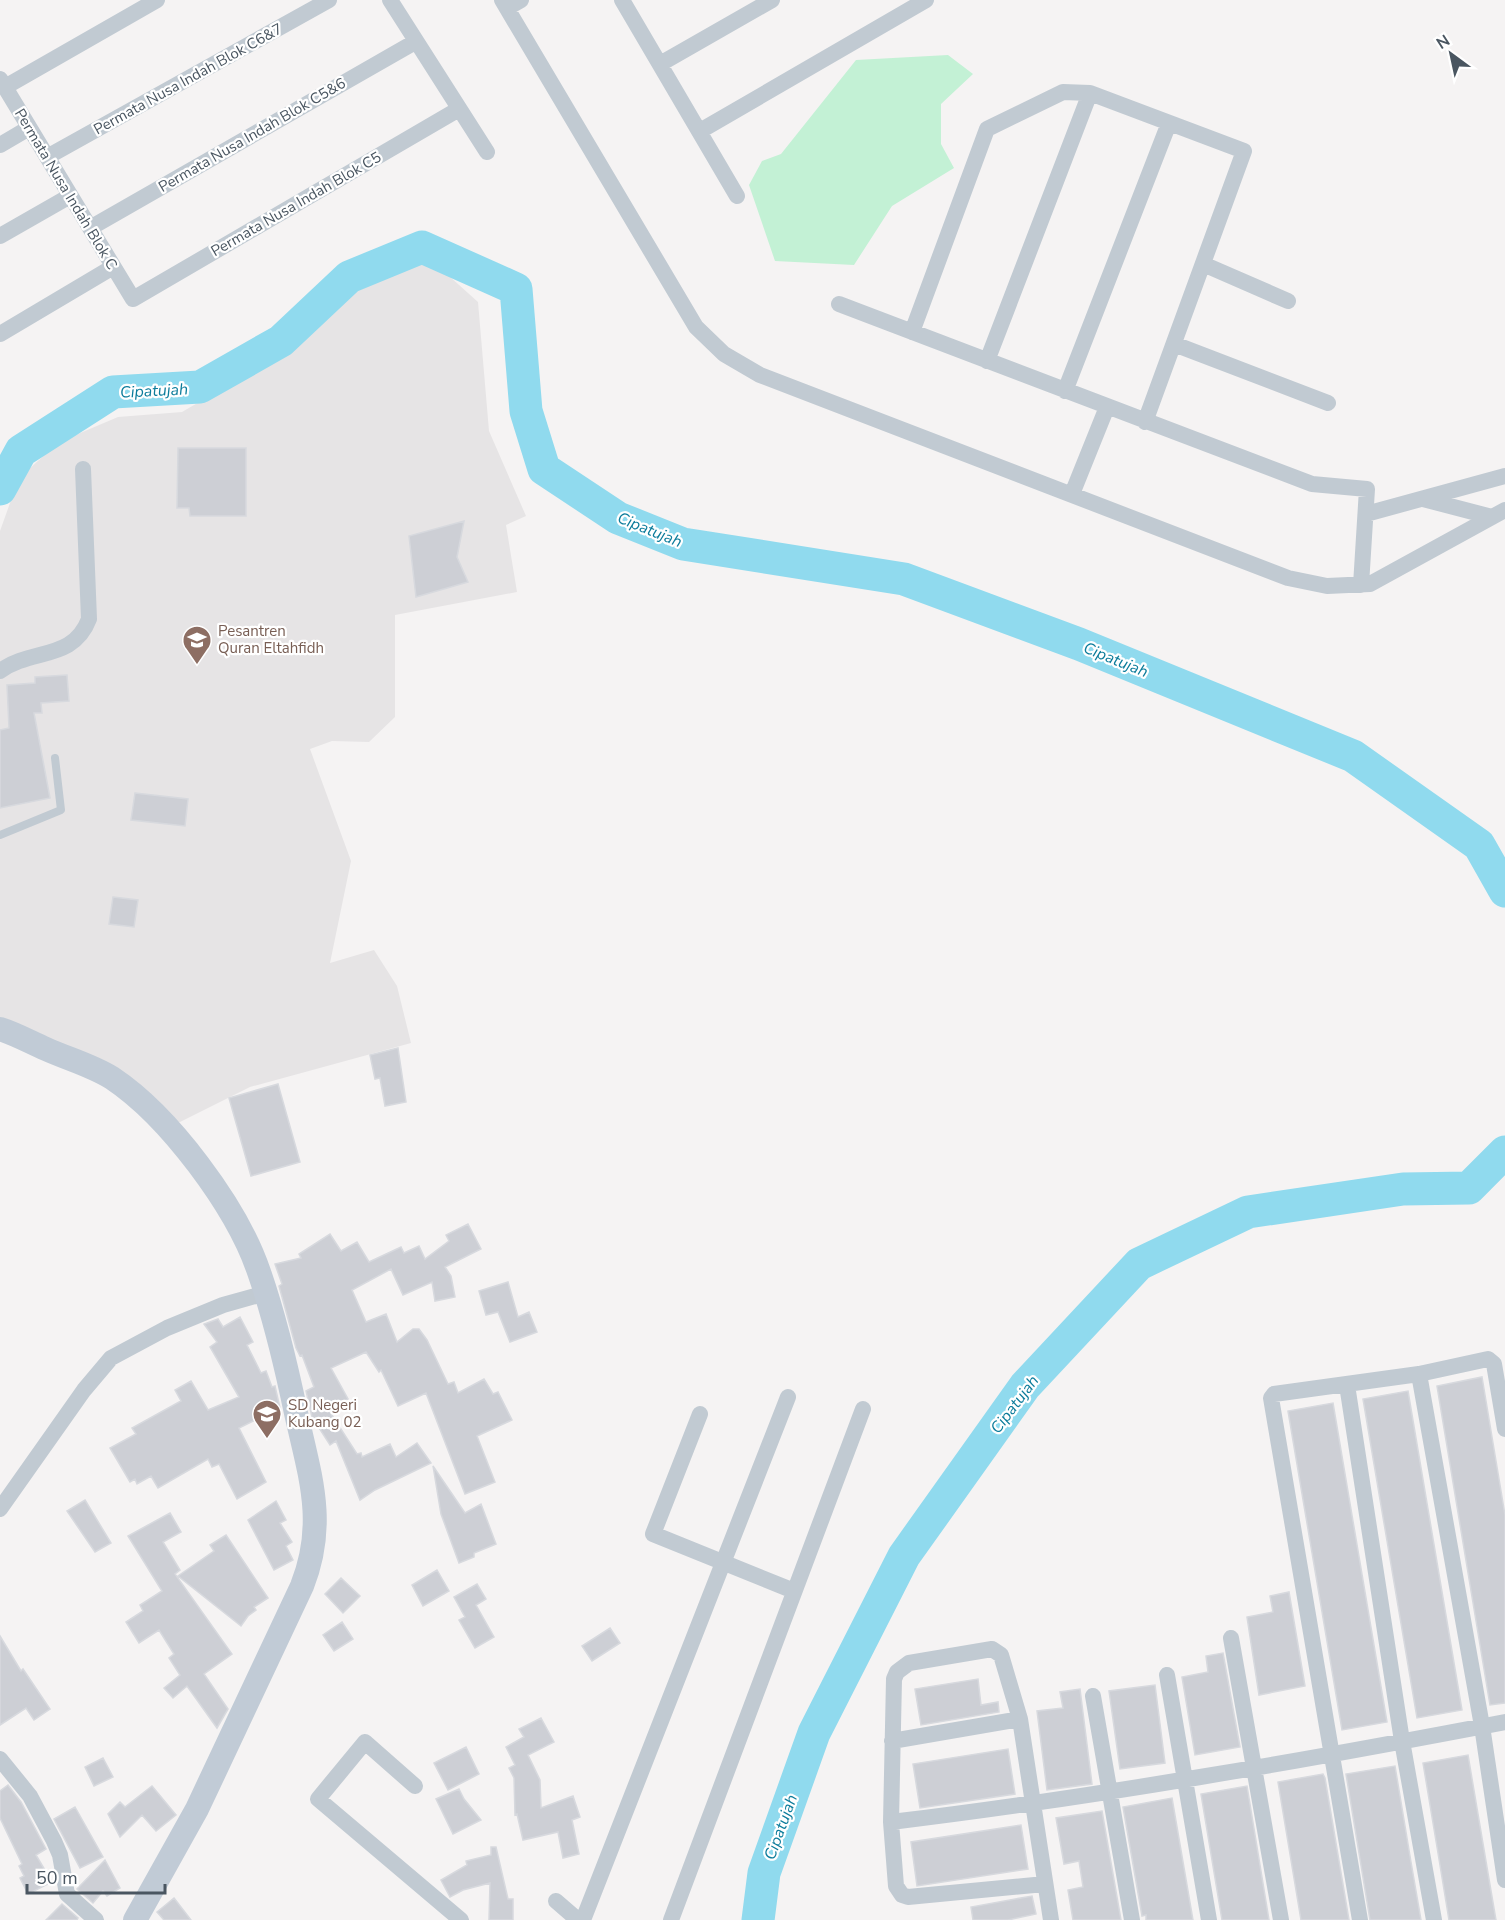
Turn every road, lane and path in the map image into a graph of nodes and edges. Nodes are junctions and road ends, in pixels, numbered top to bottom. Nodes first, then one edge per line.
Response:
1 (157, 0) edge
2 (329, 0) edge
3 (390, 0) edge
4 (622, 0) edge
5 (772, 0) edge
6 (926, 0) edge
7 (510, 3) edge
8 (415, 42) junction
9 (660, 64) junction
10 (2, 83) edge
11 (1090, 93) junction
12 (459, 109) junction
13 (1169, 123) junction
14 (29, 128) junction
15 (700, 132) junction
16 (0, 146) edge
17 (487, 152) dead end
18 (47, 157) junction
19 (70, 196) junction
20 (737, 196) dead end
21 (90, 228) junction
22 (0, 236) edge
23 (1203, 264) junction
24 (113, 267) junction
25 (133, 299) joint
26 (1288, 301) dead end
27 (839, 304) dead end
28 (912, 332) junction
29 (0, 333) edge
30 (1174, 344) junction
31 (987, 361) junction
32 (1065, 391) junction
33 (1328, 403) dead end
34 (1107, 407) junction
35 (1145, 422) junction
36 (83, 469) dead end
37 (1505, 476) edge
38 (1072, 494) junction
39 (1422, 499) junction
40 (1365, 514) junction
41 (1499, 514) edge
42 (1361, 585) junction
43 (0, 670) edge
44 (55, 758) dead end
45 (0, 835) edge
46 (4, 1026) edge
47 (266, 1293) junction
48 (1419, 1374) junction
49 (1347, 1385) junction
50 (788, 1397) dead end
51 (863, 1408) dead end
52 (700, 1414) dead end
53 (1505, 1429) edge
54 (0, 1509) edge
55 (723, 1562) junction
56 (794, 1592) junction
57 (1231, 1638) dead end
58 (1167, 1675) dead end
59 (1093, 1696) dead end
60 (1020, 1719) junction
61 (1505, 1722) edge
62 (1482, 1726) junction
63 (892, 1741) junction
64 (1402, 1741) junction
65 (1330, 1755) junction
66 (0, 1759) edge
67 (1252, 1768) junction
68 (1185, 1780) junction
69 (415, 1786) dead end
70 (1109, 1790) junction
71 (1032, 1805) junction
72 (891, 1822) junction
73 (1505, 1880) edge
74 (1046, 1884) junction
75 (556, 1901) dead end
76 (96, 1920) edge
77 (135, 1920) edge
78 (461, 1920) edge
79 (578, 1920) edge
80 (583, 1920) edge
81 (671, 1920) edge
82 (1051, 1920) edge
83 (1132, 1920) edge
84 (1209, 1920) edge
85 (1281, 1920) edge
86 (1360, 1920) edge
87 (1434, 1920) edge

1 - 10 street
2 - 18 street, Permata Nusa Indah Blok C6&7
3 - 8 street
4 - 9 street
5 - 9 street
6 - 15 street
7 - 38 street
8 - 12 street
8 - 21 street, Permata Nusa Indah Blok C5&6
9 - 15 street
10 - 14 street, Permata Nusa Indah Blok C
11 - 13 street
11 - 28 street
11 - 31 street
12 - 17 street
12 - 25 street, Permata Nusa Indah Blok C5
13 - 23 street
13 - 32 street
14 - 16 street
14 - 18 street, Permata Nusa Indah Blok C
15 - 20 street
18 - 19 street, Permata Nusa Indah Blok C
19 - 21 street, Permata Nusa Indah Blok C
19 - 22 street
21 - 24 street, Permata Nusa Indah Blok C
23 - 26 street
23 - 30 street
24 - 25 street, Permata Nusa Indah Blok C
24 - 29 street
27 - 28 street
28 - 31 street
30 - 33 street
30 - 35 street
31 - 32 street
32 - 34 street
34 - 35 street
34 - 38 street
35 - 40 street
36 - 43 street
37 - 39 street
38 - 42 street
39 - 40 street
39 - 41 street
40 - 42 street
41 - 42 street
44 - 45 lane
46 - 47 street
47 - 54 street
47 - 77 street
48 - 49 street
48 - 53 street
48 - 62 street
49 - 64 street
49 - 65 street
50 - 55 street
51 - 56 street
52 - 55 street
55 - 56 street
55 - 80 street
56 - 81 street
57 - 67 street
58 - 68 street
59 - 70 street
60 - 63 street
60 - 63 street
60 - 71 street
61 - 62 street
62 - 64 street
62 - 73 street
63 - 72 street
64 - 65 street
64 - 87 street
65 - 67 street
65 - 86 street
66 - 76 street
67 - 68 street
67 - 85 street
68 - 70 street
68 - 84 street
69 - 78 street
70 - 71 street
70 - 83 street
71 - 72 street
71 - 74 street
72 - 74 street
74 - 82 street
75 - 79 street

